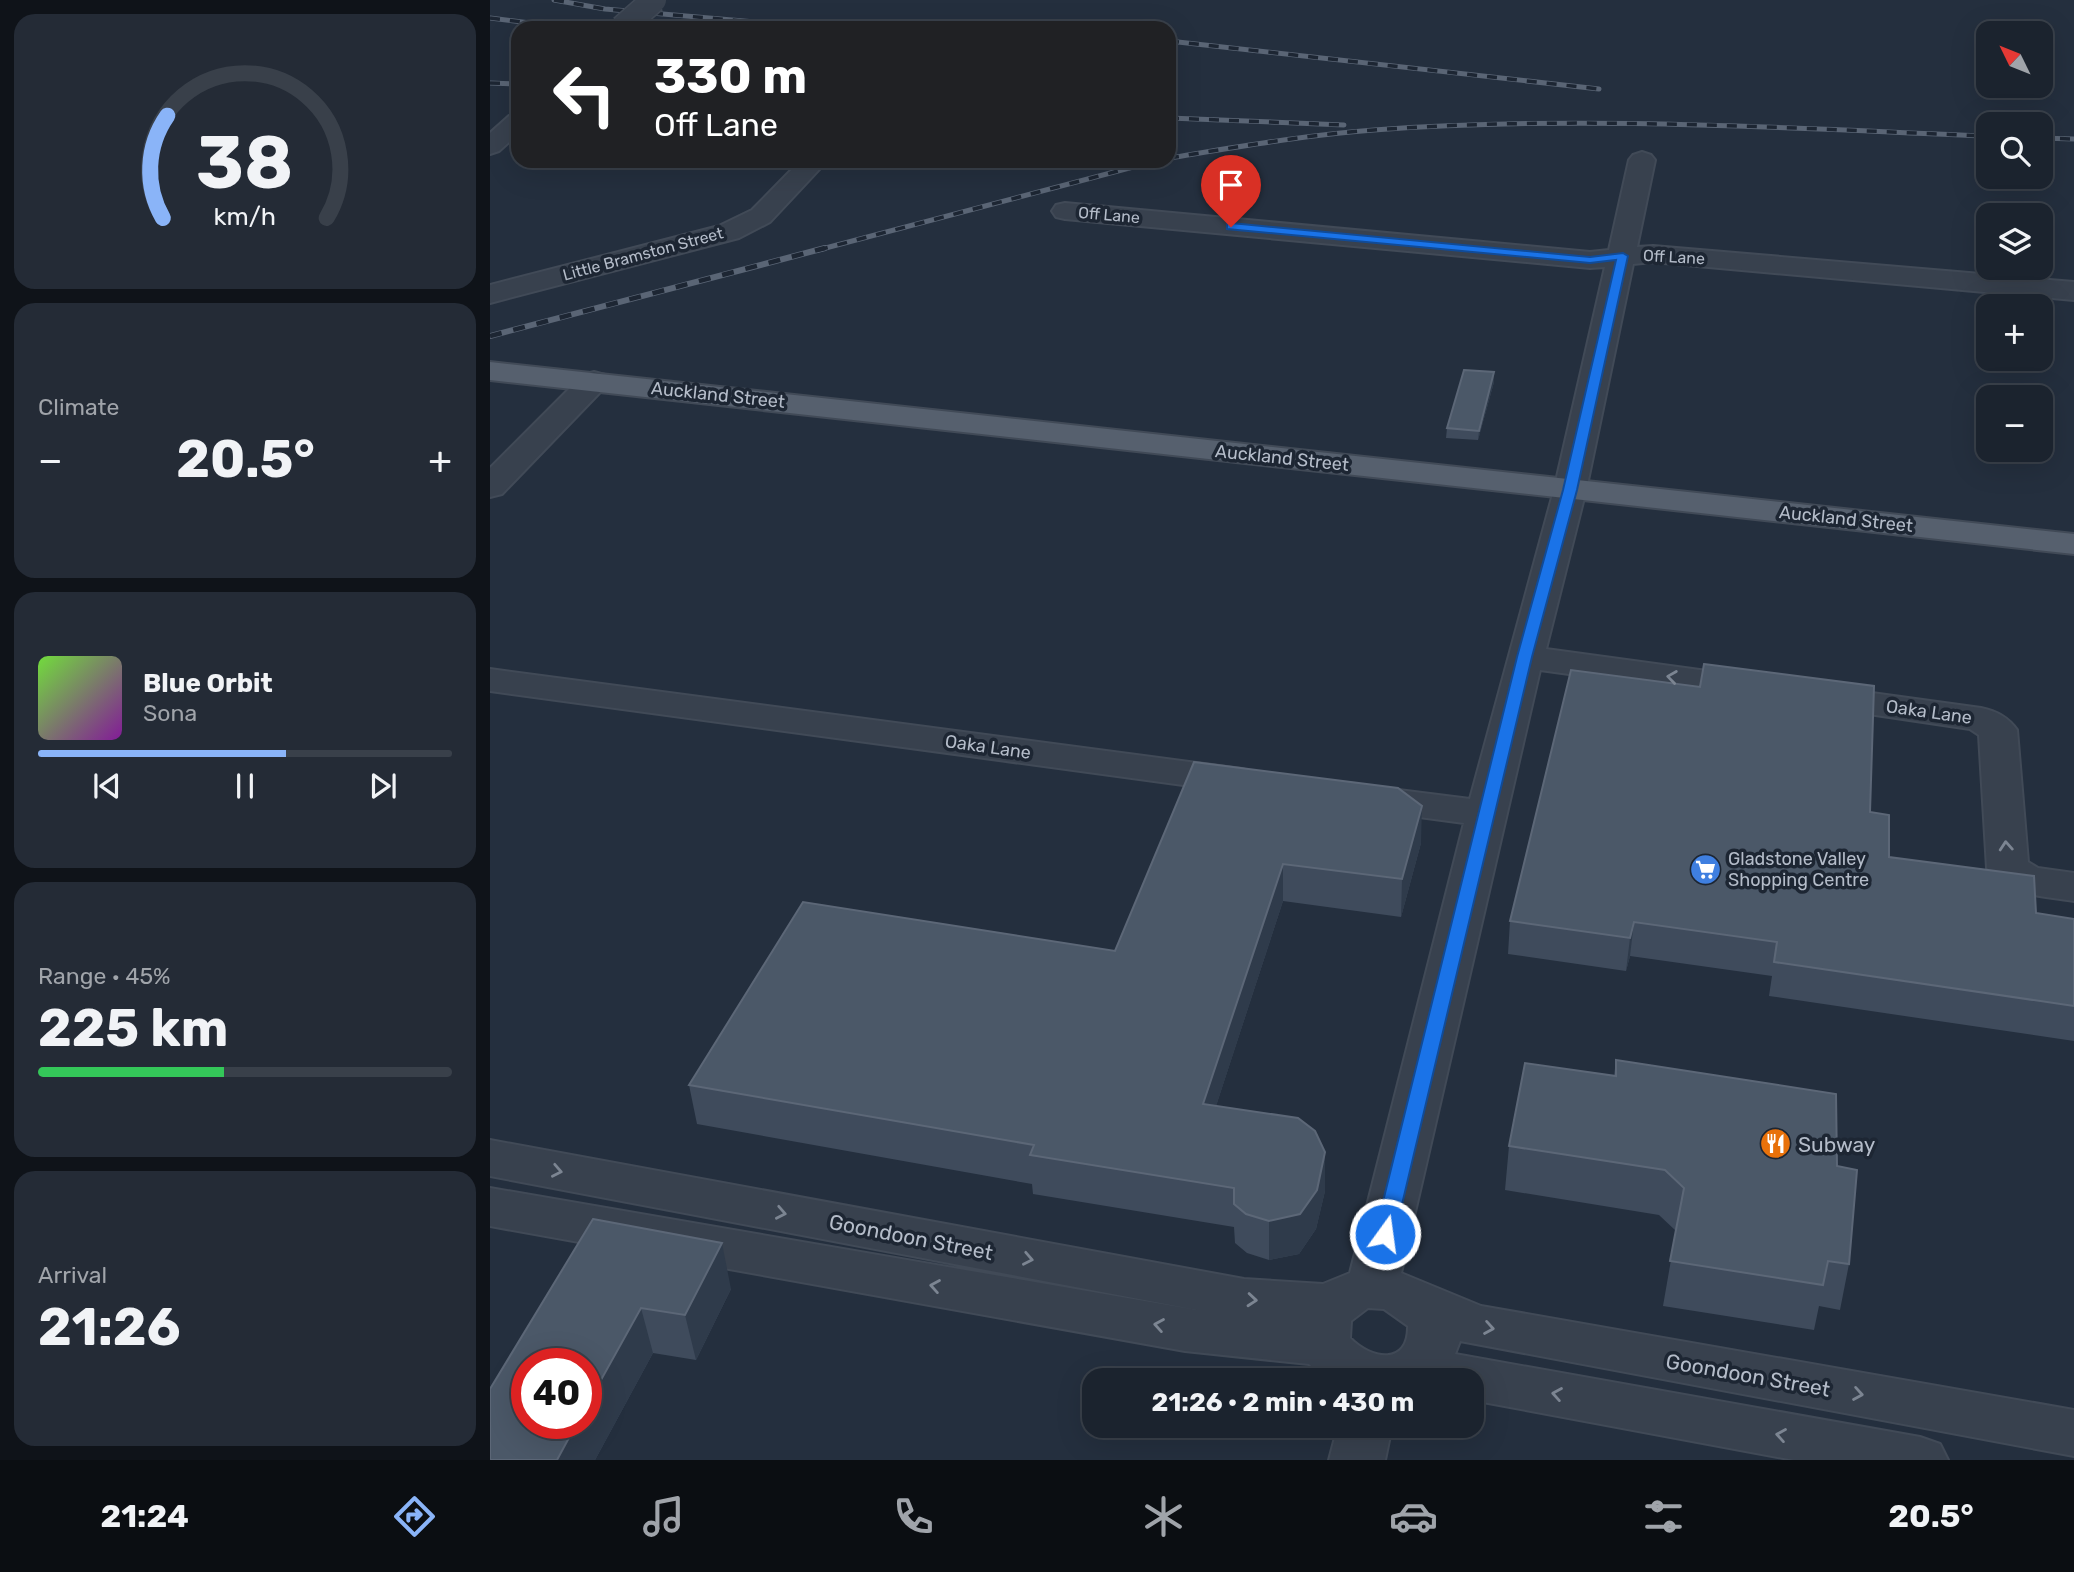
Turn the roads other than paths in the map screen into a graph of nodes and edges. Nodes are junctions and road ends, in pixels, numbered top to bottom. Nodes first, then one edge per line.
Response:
1 (654, 0) edge
2 (630, 21) edge
3 (511, 127) edge
4 (490, 146) edge
5 (1642, 160) dead end
6 (807, 168) edge
7 (1065, 211) dead end
8 (1623, 256) junction
9 (2074, 291) edge
10 (490, 293) edge
11 (490, 371) edge
12 (594, 381) junction
13 (490, 487) edge
14 (1570, 490) junction
15 (2074, 544) edge
16 (1525, 657) junction
17 (490, 680) edge
18 (1279, 786) edge
19 (1334, 793) edge
20 (1487, 814) junction
21 (2074, 887) edge
22 (490, 1158) edge
23 (490, 1207) edge
24 (1424, 1306) junction
25 (1343, 1312) junction
26 (1346, 1368) edge
27 (1410, 1368) edge
28 (1484, 1402) edge
29 (2074, 1433) edge
30 (1365, 1438) edge
31 (1357, 1460) edge
32 (1920, 1460) edge

1 - 2 street, bridge
3 - 4 street
5 - 8 street
6 - 10 street, Little Bramston Street
7 - 8 street, Off Lane
8 - 9 street, Off Lane
8 - 14 street
11 - 12 main road, Auckland Street
12 - 13 street
12 - 14 main road, Auckland Street
14 - 15 main road, Auckland Street
14 - 16 street
16 - 20 street
21 -> 16 street, Oaka Lane
17 - 18 street, Oaka Lane
19 - 20 street
20 - 25 street
22 -> 25 street, Goondoon Street
25 -> 23 street
24 - 25 street
24 - 27 street
24 -> 29 street, Goondoon Street
25 - 26 street
32 -> 28 street
30 - 31 street

